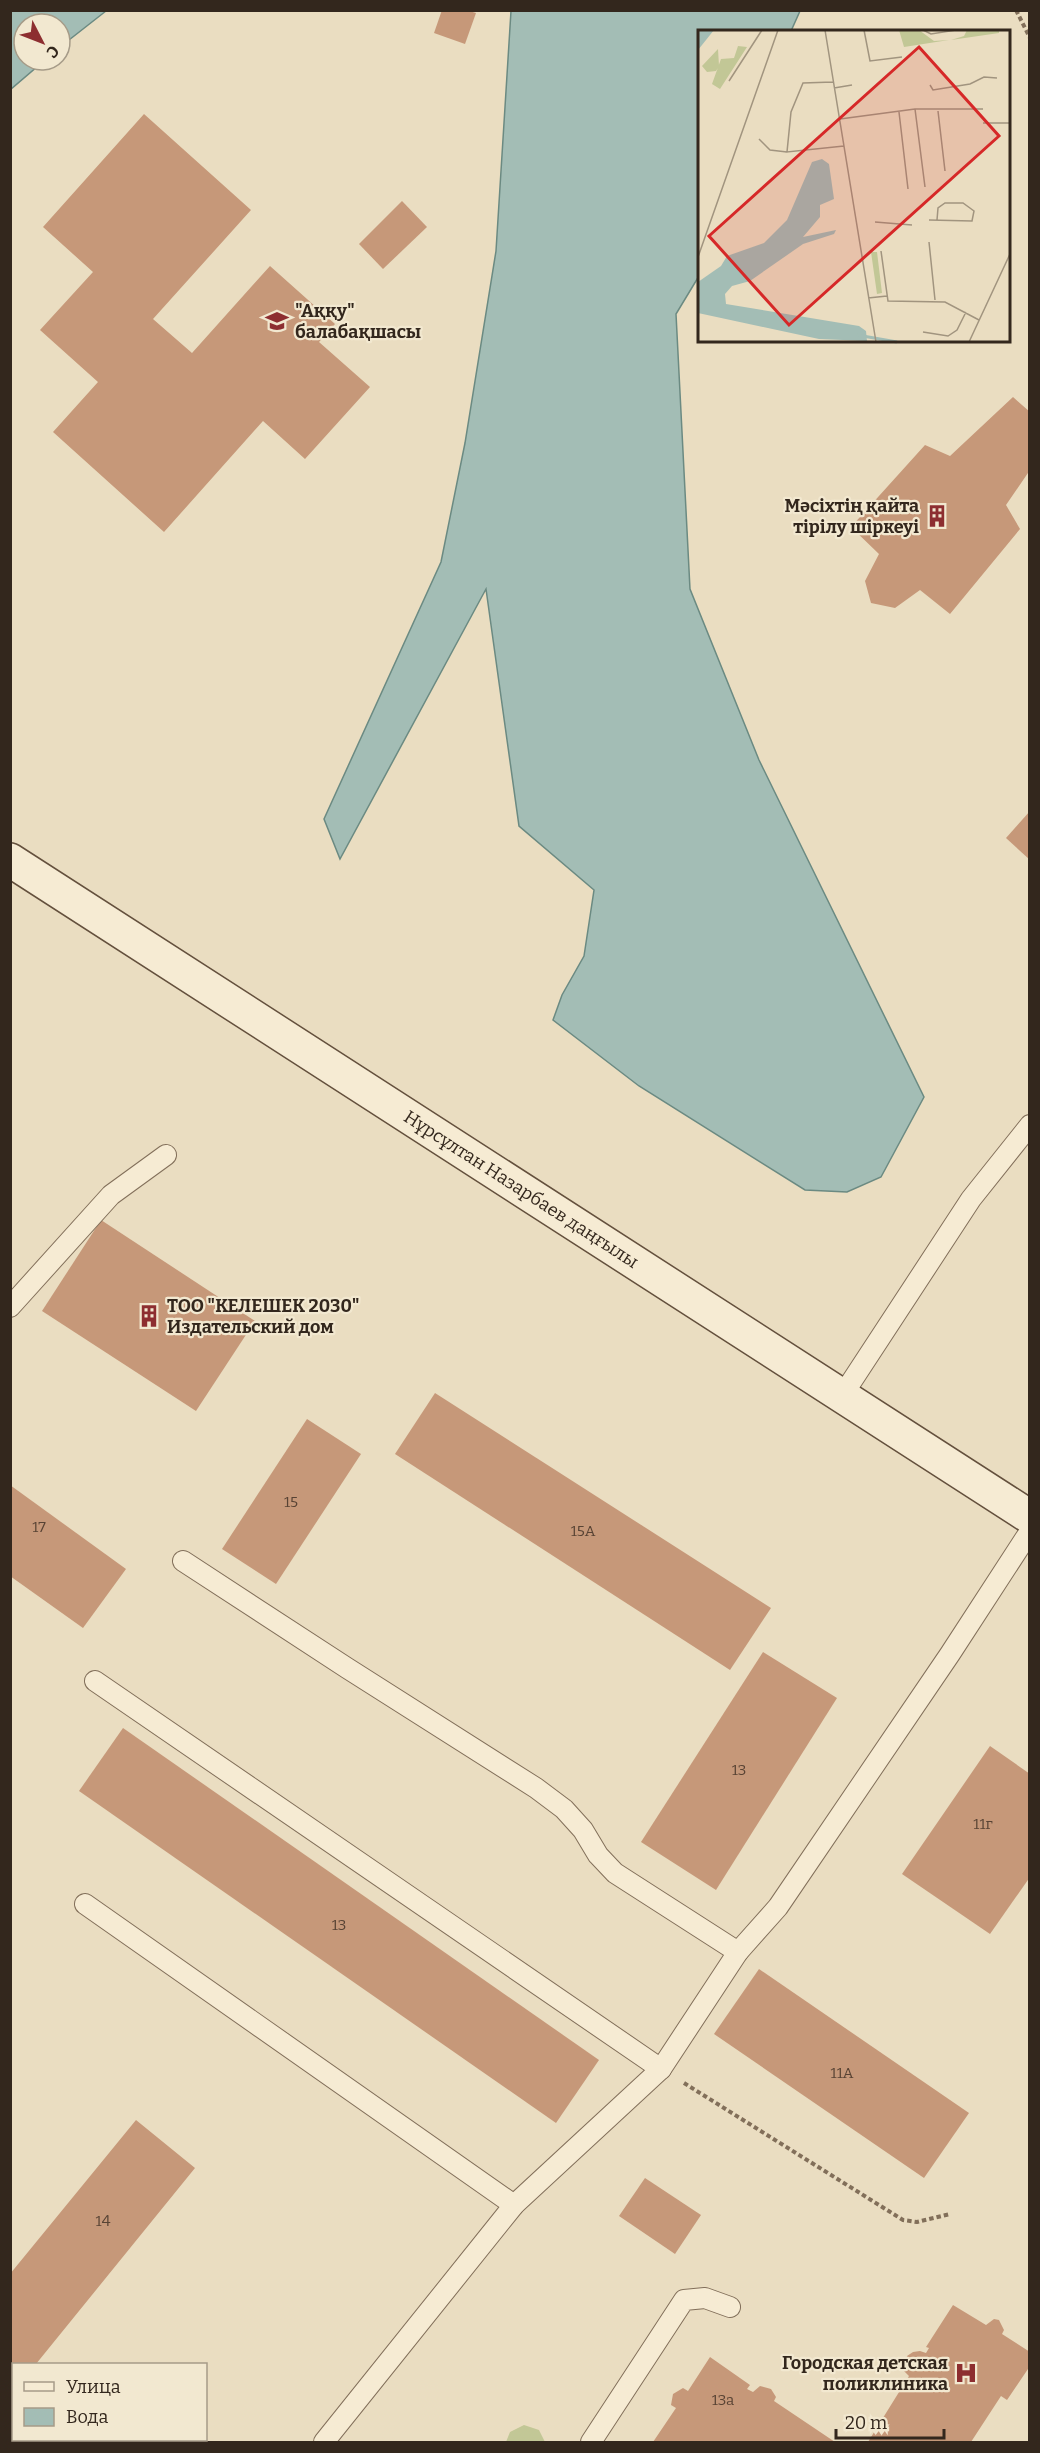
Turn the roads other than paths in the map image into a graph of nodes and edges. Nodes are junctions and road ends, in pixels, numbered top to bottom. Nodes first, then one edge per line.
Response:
1 (10, 860) edge
2 (1029, 1125) edge
3 (166, 1155) dead end
4 (10, 1307) edge
5 (842, 1396) junction
6 (1029, 1517) edge
7 (1029, 1531) edge
8 (183, 1561) dead end
9 (94, 1681) dead end
10 (85, 1904) dead end
11 (738, 1952) junction
12 (661, 2069) junction
13 (514, 2205) junction
14 (730, 2307) dead end
15 (324, 2442) edge
16 (591, 2442) edge

1 - 5 main road, Нұрсұлтан Назарбаев даңғылы
2 - 5 lane
3 - 4 lane
5 - 6 main road, Нұрсұлтан Назарбаев даңғылы
7 - 11 lane
8 - 11 lane
9 - 12 lane
10 - 13 lane
11 - 12 lane
12 - 13 lane
13 - 15 lane
14 - 16 lane

